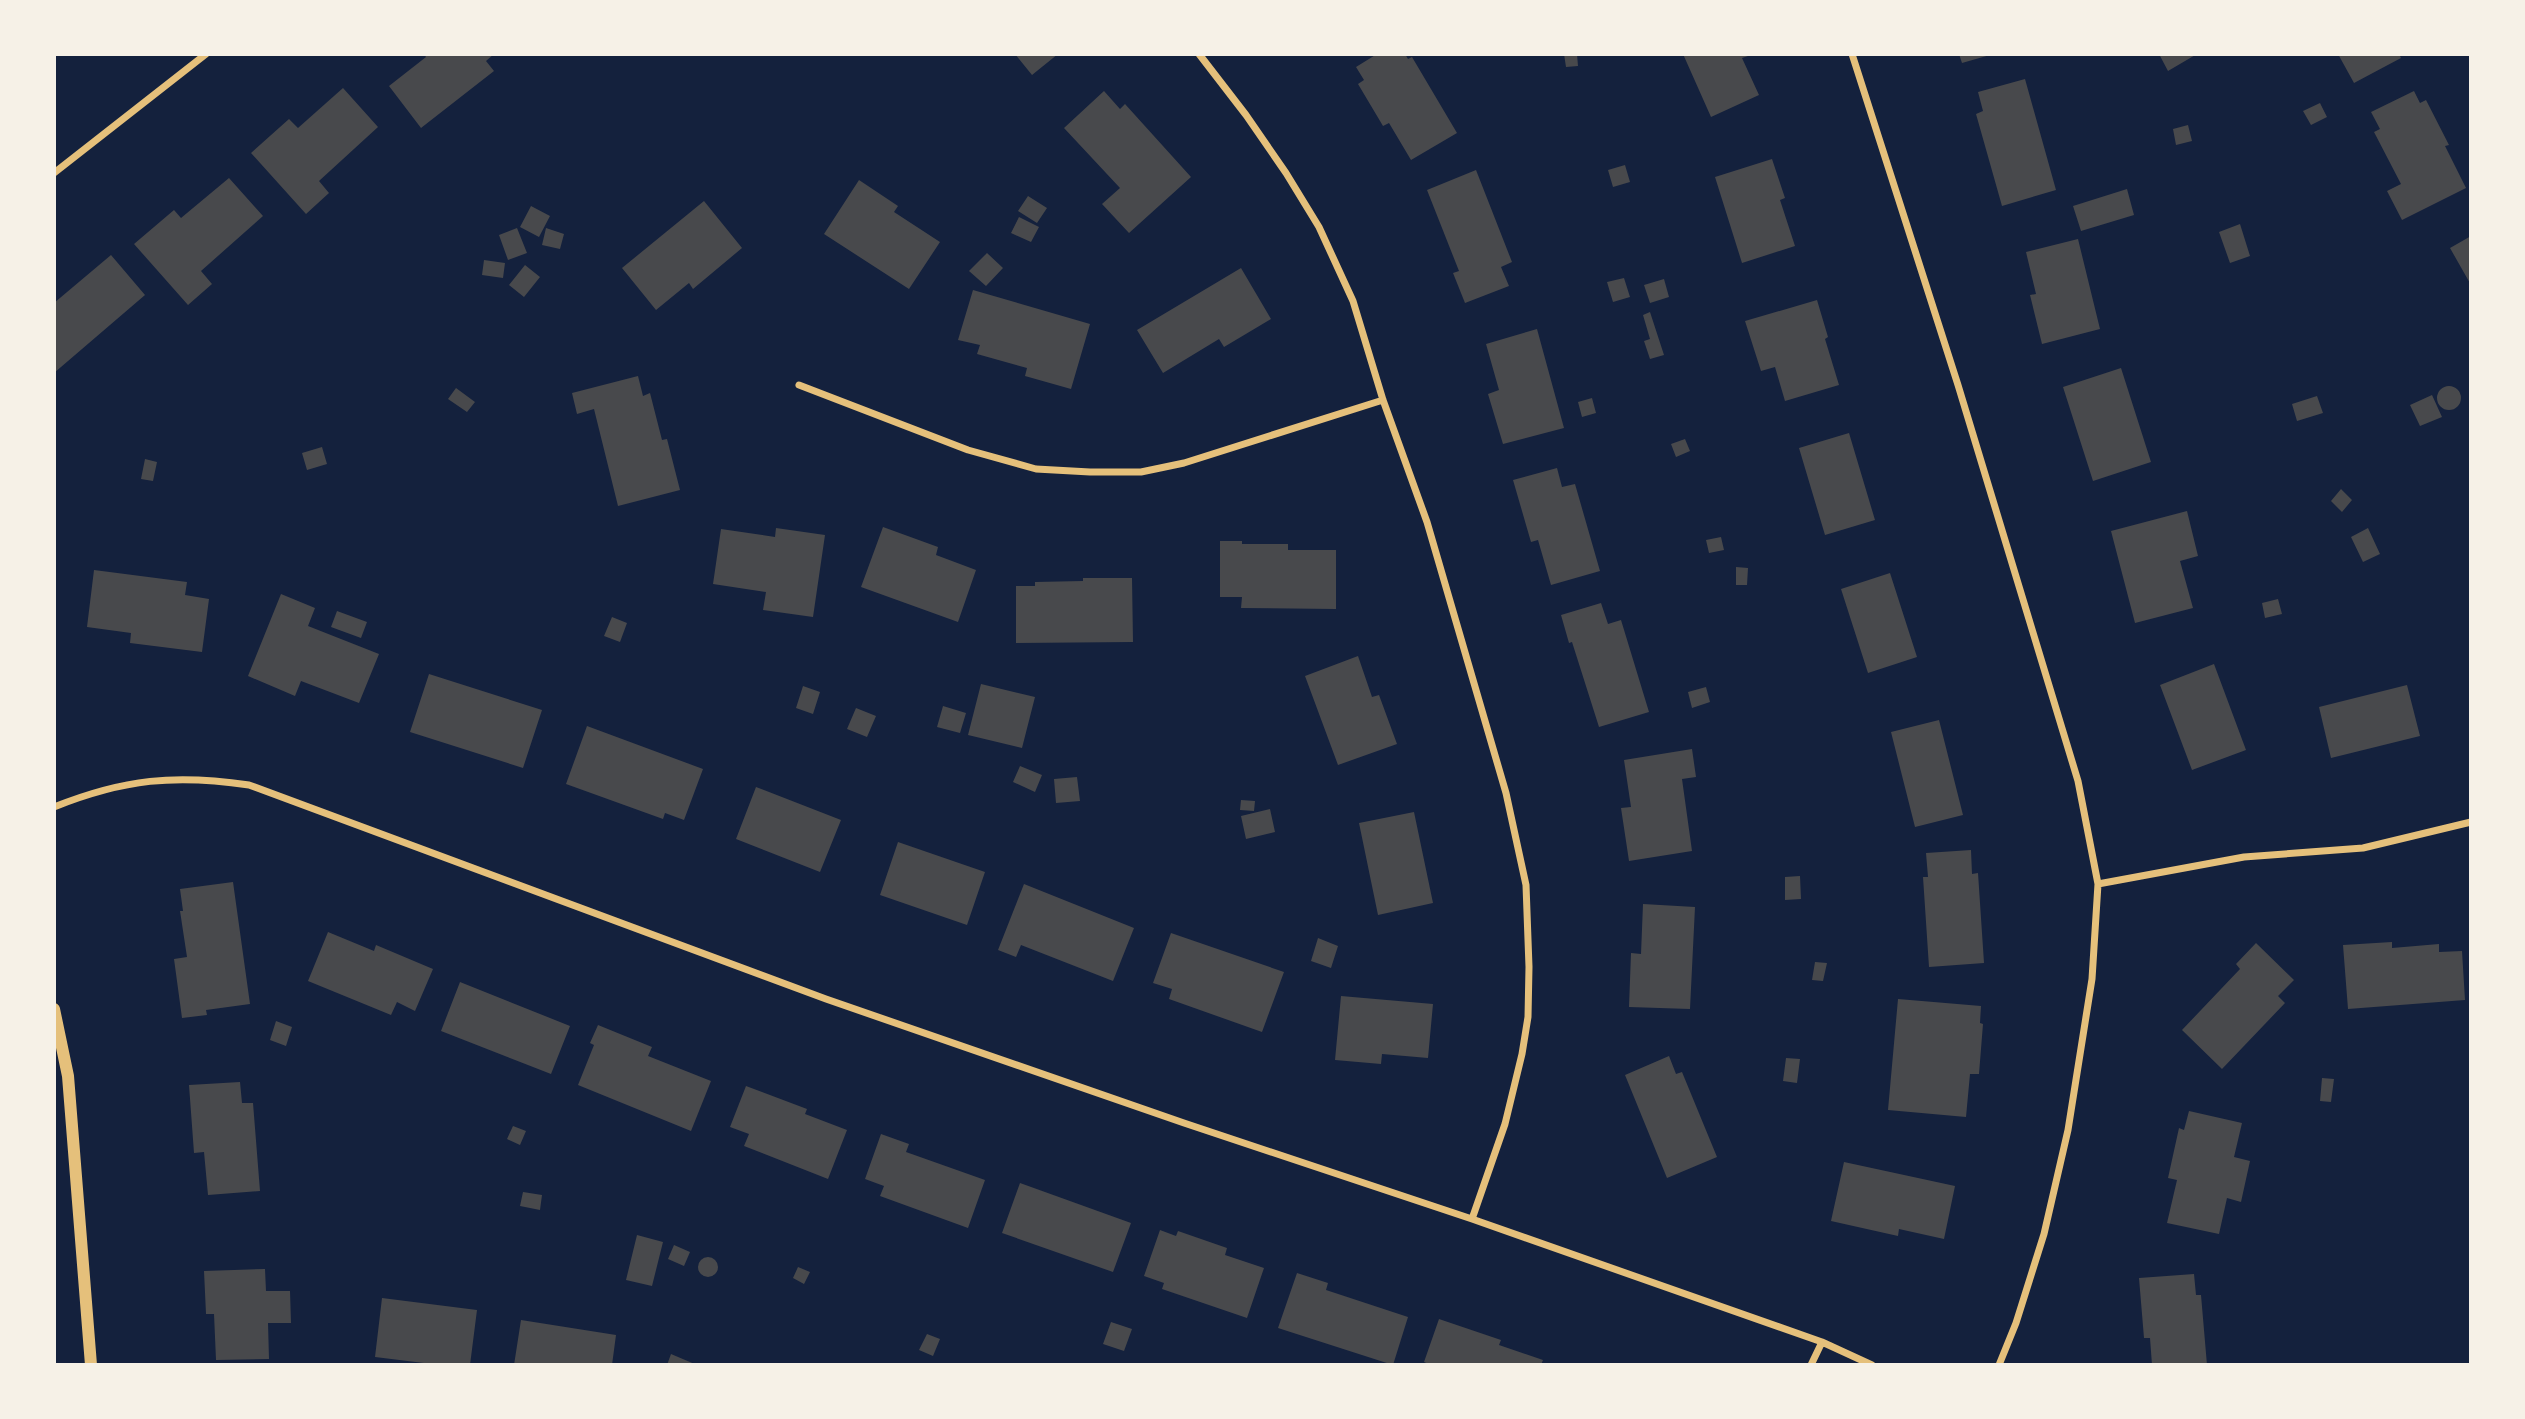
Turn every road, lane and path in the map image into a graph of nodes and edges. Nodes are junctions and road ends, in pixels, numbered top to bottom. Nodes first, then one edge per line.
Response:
1 (206, 54) edge
2 (1199, 54) edge
3 (1852, 54) edge
4 (54, 173) edge
5 (799, 385) dead end
6 (1383, 400) junction
7 (54, 807) edge
8 (2471, 822) edge
9 (2098, 884) junction
10 (54, 1009) edge
11 (1472, 1219) junction
12 (1822, 1342) junction
13 (91, 1365) edge
14 (1811, 1365) edge
15 (1872, 1365) edge
16 (1999, 1365) edge

1 - 4 street
2 - 6 street
3 - 9 street
5 - 6 street
6 - 11 street
7 - 11 street
8 - 9 street
9 - 16 street
10 - 13 street
11 - 12 street
12 - 14 street
12 - 15 street

